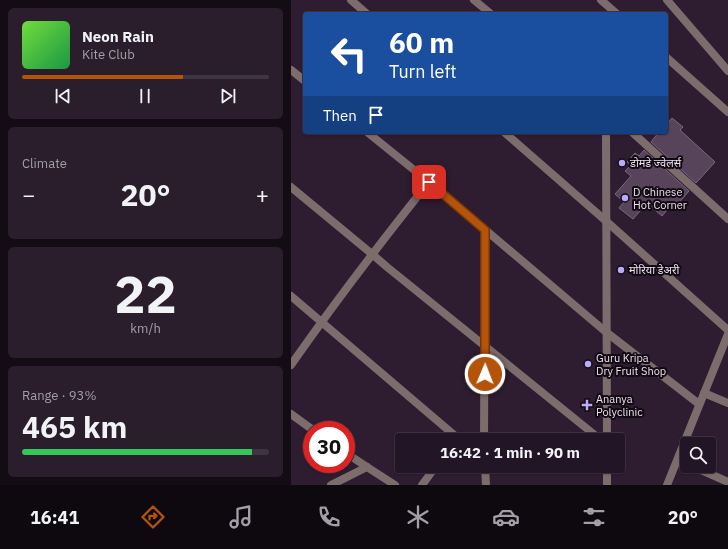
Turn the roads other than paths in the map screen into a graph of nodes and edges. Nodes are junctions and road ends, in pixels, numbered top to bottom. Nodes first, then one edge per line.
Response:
1 (351, 0) edge
2 (474, 0) edge
3 (601, 0) edge
4 (613, 0) edge
5 (667, 0) edge
6 (365, 12) edge
7 (489, 12) edge
8 (614, 12) edge
9 (615, 12) edge
10 (668, 59) edge
11 (291, 70) edge
12 (728, 71) edge
13 (303, 79) edge
14 (728, 112) edge
15 (369, 134) edge
16 (506, 134) edge
17 (606, 134) edge
18 (634, 134) edge
19 (429, 182) junction
20 (291, 187) edge
21 (728, 219) edge
22 (606, 221) junction
23 (485, 230) junction
24 (372, 254) junction
25 (291, 296) edge
26 (321, 322) junction
27 (728, 330) edge
28 (606, 332) junction
29 (728, 334) edge
30 (485, 346) junction
31 (291, 365) edge
32 (704, 393) junction
33 (728, 403) edge
34 (699, 404) junction
35 (291, 414) edge
36 (303, 423) edge
37 (451, 433) edge
38 (484, 433) edge
39 (592, 433) edge
40 (607, 433) edge
41 (355, 459) edge
42 (677, 460) junction
43 (680, 461) edge
44 (367, 468) junction
45 (431, 473) edge
46 (485, 473) edge
47 (607, 473) edge
48 (708, 473) edge
49 (728, 482) edge
50 (331, 485) edge
51 (395, 485) edge
52 (422, 485) edge
53 (485, 485) edge
54 (607, 485) edge
55 (667, 485) edge

1 - 6 street
2 - 7 street
3 - 8 street
4 - 9 street
5 - 12 street
10 - 14 street
11 - 13 street
15 - 19 street
16 - 22 street
17 - 22 street
18 - 21 street
19 - 23 street
19 - 24 street
20 - 24 street
22 - 27 street
22 - 28 street
23 - 28 street
23 - 30 street
24 - 26 street
24 - 30 street
25 - 26 street
26 - 31 street
26 - 37 street
28 - 34 street
28 - 40 street
29 - 32 street
30 - 38 street
30 - 39 street
32 - 33 street
32 - 34 street
34 - 42 street
35 - 36 street
41 - 44 street
42 - 43 street
42 - 55 street
44 - 50 street
44 - 51 street
45 - 52 street
46 - 53 street
47 - 54 street
48 - 49 street

